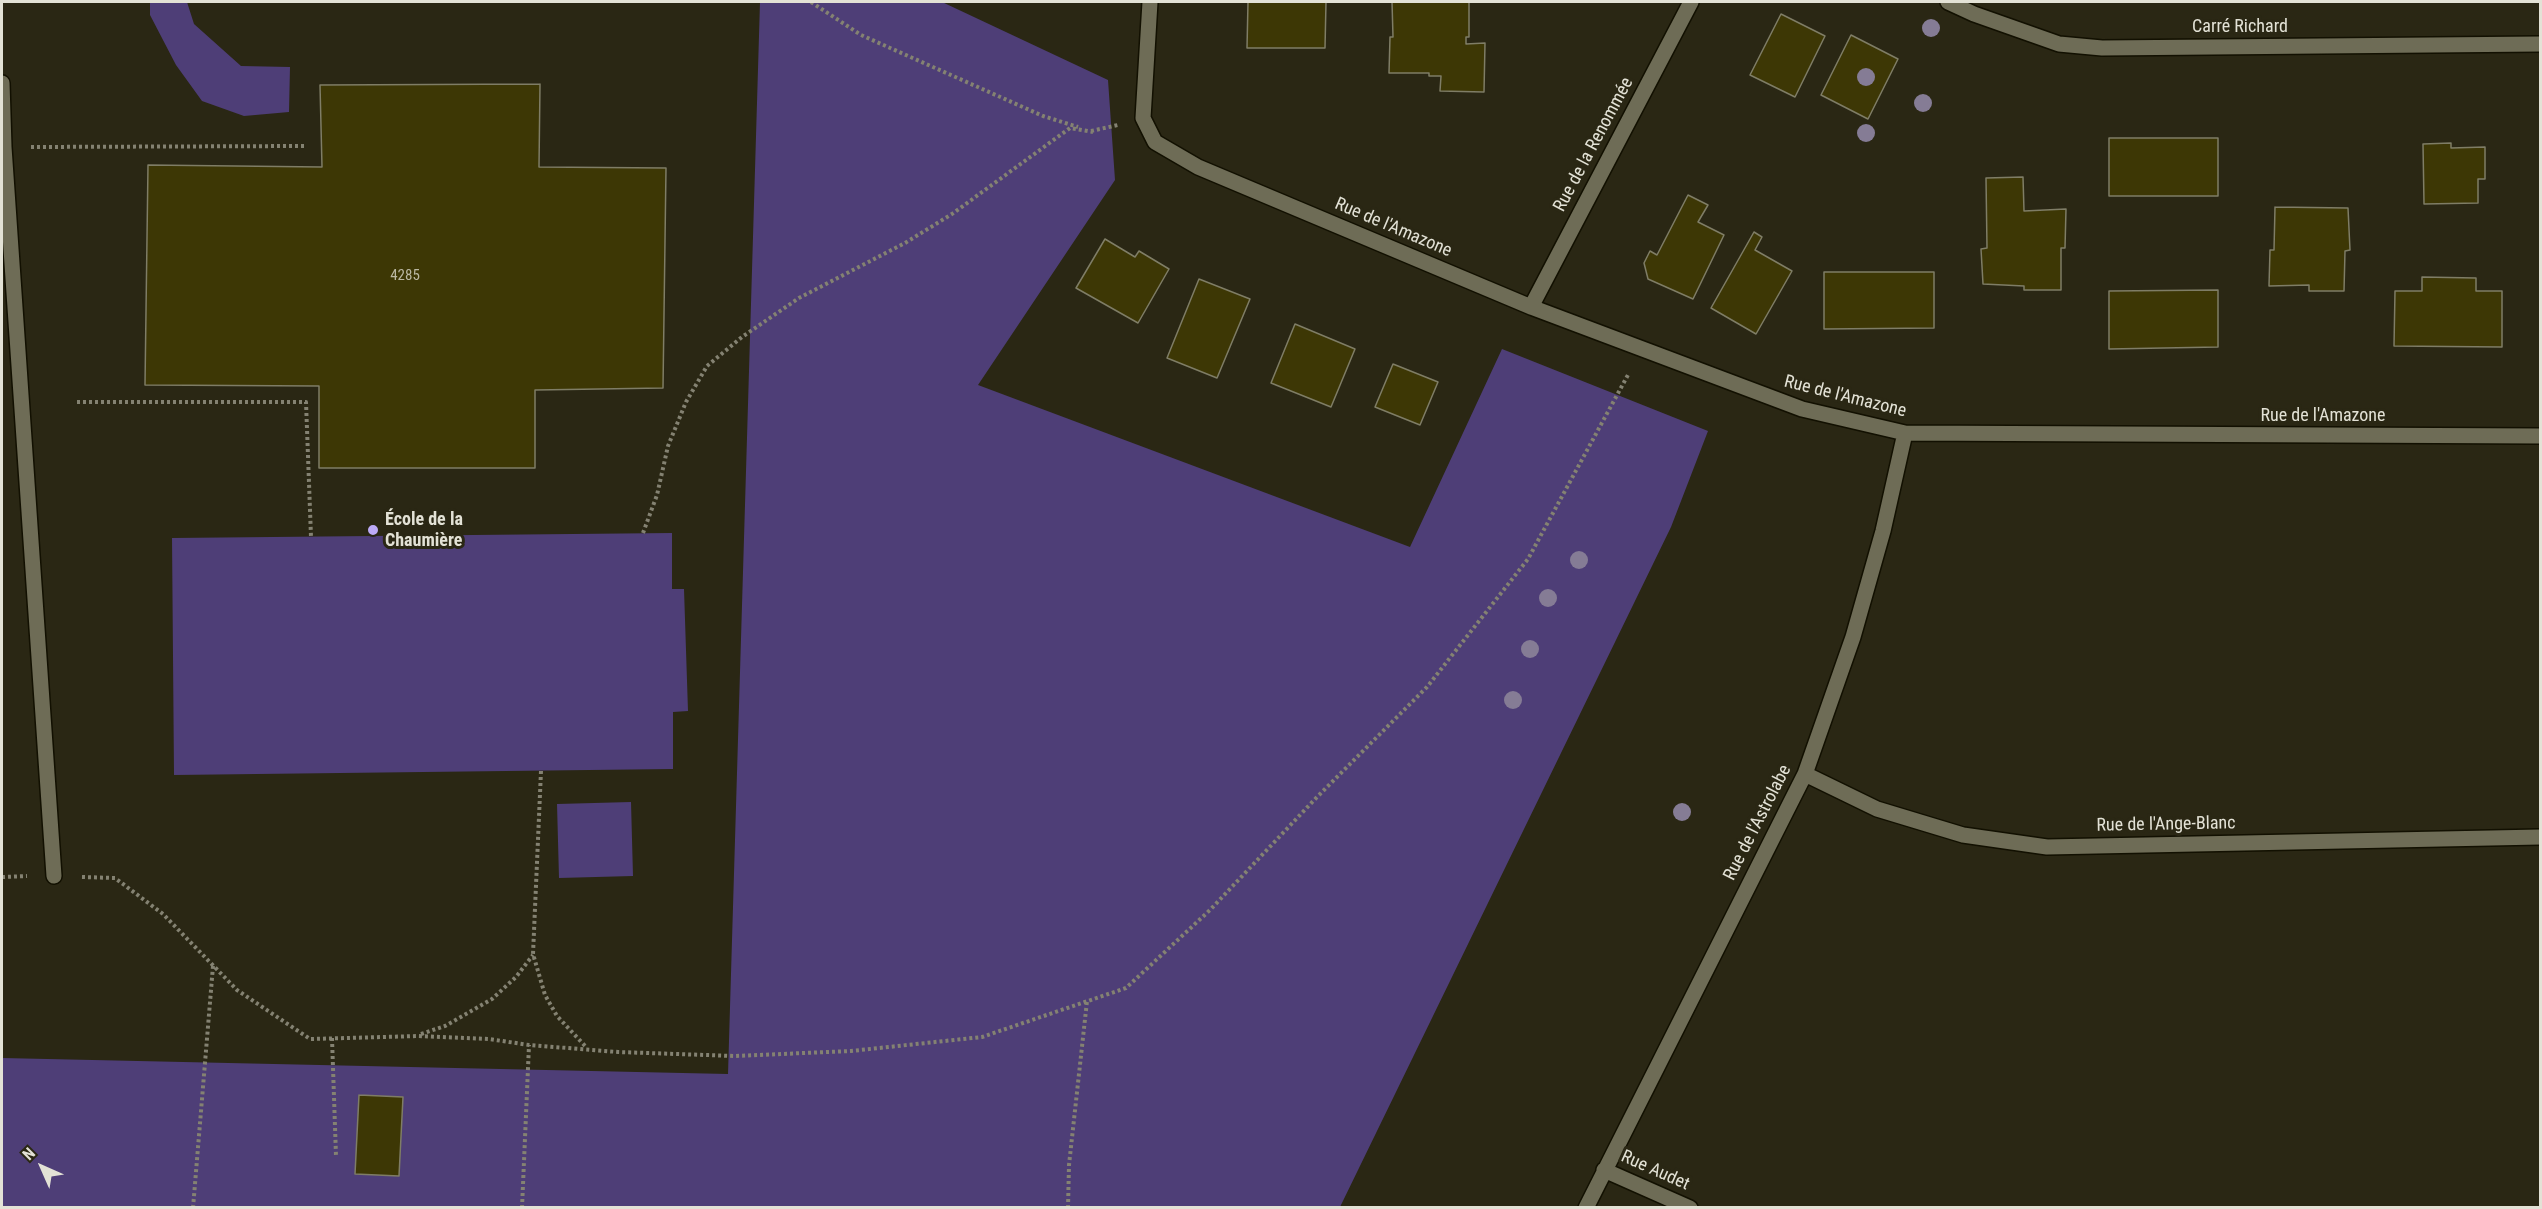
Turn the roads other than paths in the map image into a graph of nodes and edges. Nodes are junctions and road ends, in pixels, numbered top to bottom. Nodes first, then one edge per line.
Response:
1 (1150, 2) edge
2 (1691, 2) edge
3 (1948, 2) edge
4 (2541, 44) edge
5 (2, 83) edge
6 (1531, 307) junction
7 (1905, 433) junction
8 (2541, 436) edge
9 (1805, 774) junction
10 (2541, 837) edge
11 (54, 876) road end
12 (1604, 1170) junction
13 (1586, 1208) edge
14 (1690, 1208) edge

1 - 6 street, Rue de l'Amazone
2 - 6 street, Rue de la Renommée
3 - 4 street, Carré Richard
5 - 11 street
6 - 7 street, Rue de l'Amazone
7 - 8 street, Rue de l'Amazone
7 - 9 street, Rue de l'Astrolabe
9 - 10 street, Rue de l'Ange-Blanc
9 - 12 street, Rue de l'Astrolabe
12 - 13 street, Rue de l'Astrolabe
12 - 14 street, Rue Audet

